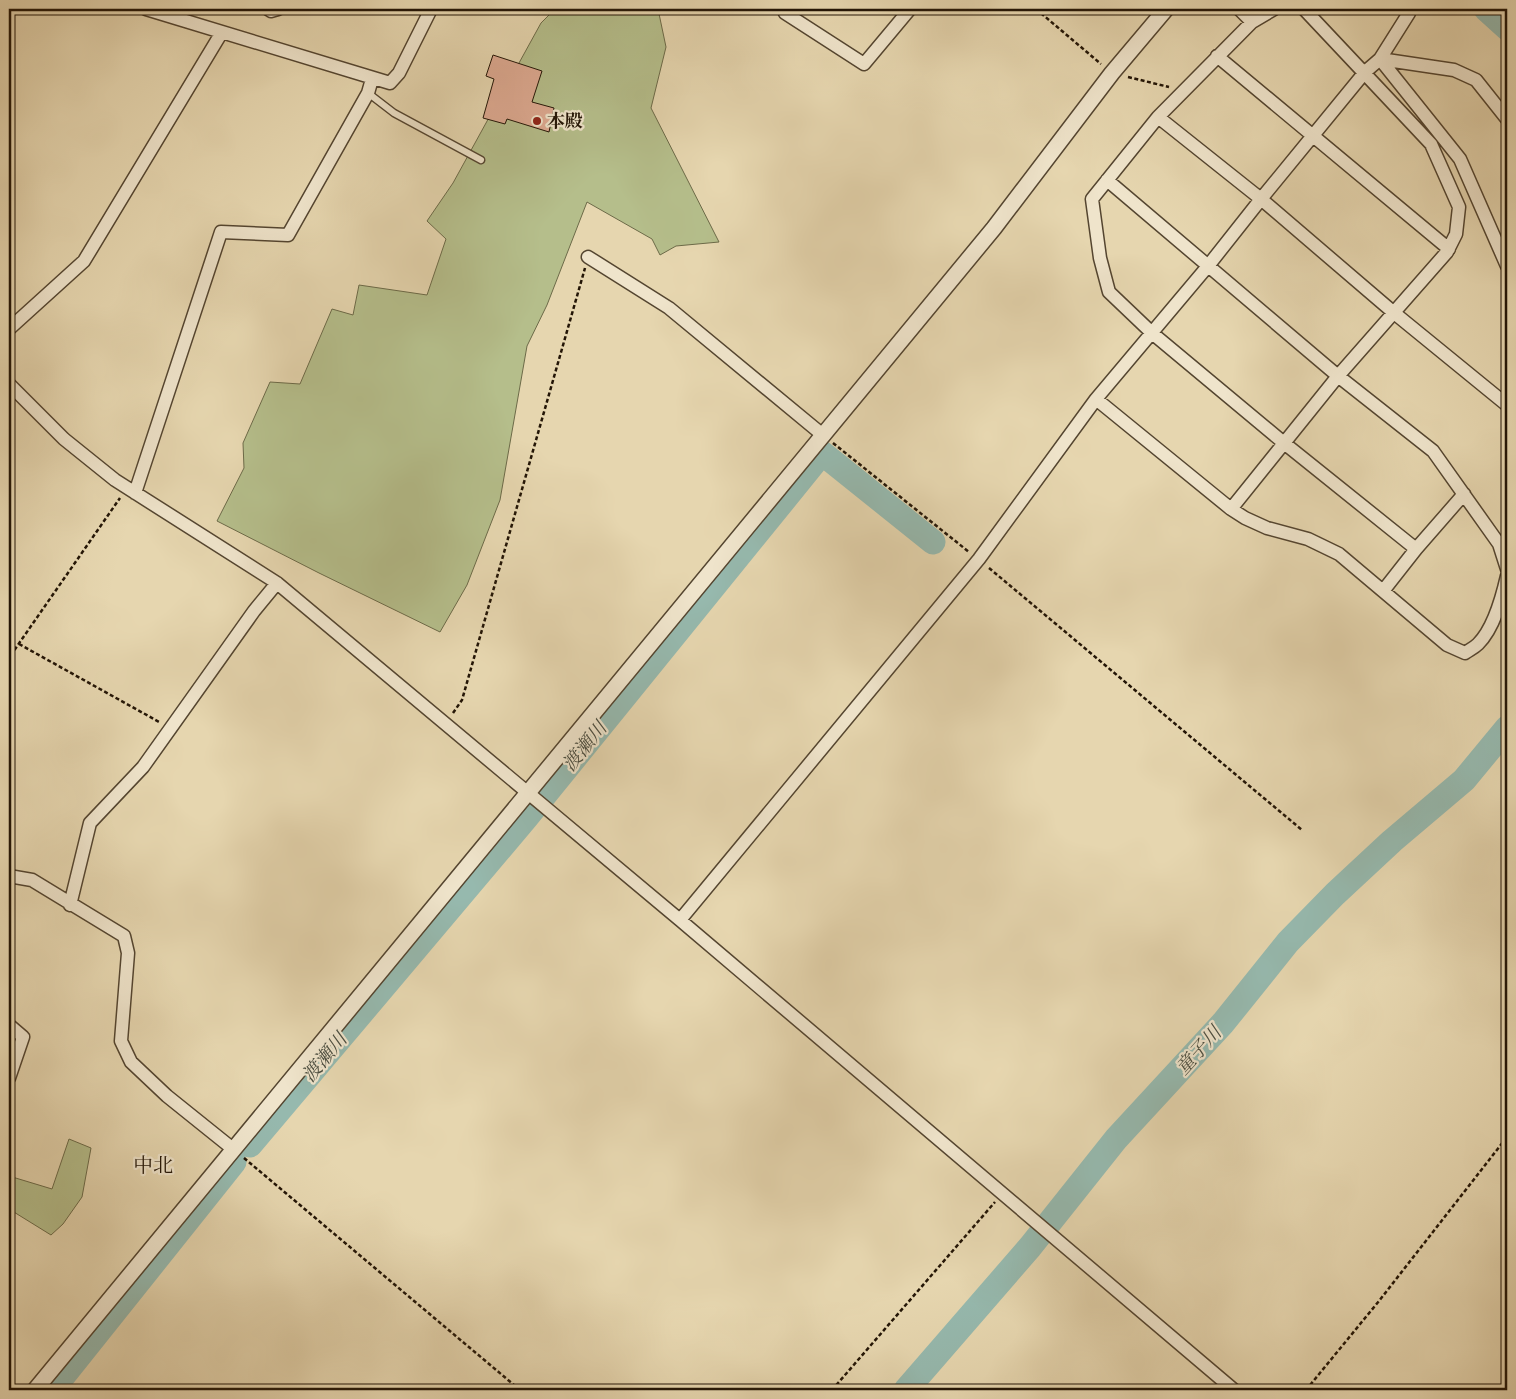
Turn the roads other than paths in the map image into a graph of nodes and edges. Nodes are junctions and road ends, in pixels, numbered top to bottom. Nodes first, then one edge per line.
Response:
1 (146, 9) edge
2 (268, 9) edge
3 (278, 9) edge
4 (431, 9) edge
5 (783, 9) edge
6 (910, 9) edge
7 (1239, 9) edge
8 (1274, 9) edge
9 (1304, 9) edge
10 (1409, 9) edge
11 (1162, 10) edge
12 (1252, 22) junction
13 (222, 32) junction
14 (1217, 56) junction
15 (1380, 59) junction
16 (1365, 72) junction
17 (372, 79) junction
18 (368, 93) junction
19 (1158, 117) junction
20 (1507, 119) edge
21 (1313, 135) junction
22 (481, 160) dead end
23 (1107, 180) junction
24 (1261, 199) junction
25 (1449, 249) junction
26 (588, 257) road end
27 (1208, 266) junction
28 (1507, 266) edge
29 (1393, 312) junction
30 (9, 330) edge
31 (1152, 333) junction
32 (1338, 376) junction
33 (9, 384) edge
34 (1096, 399) junction
35 (1507, 405) edge
36 (824, 436) junction
37 (1284, 444) junction
38 (131, 490) junction
39 (1464, 494) junction
40 (1231, 509) junction
41 (1416, 549) junction
42 (1507, 569) edge
43 (1507, 576) edge
44 (277, 583) junction
45 (1382, 591) junction
46 (528, 794) junction
47 (9, 876) edge
48 (70, 905) junction
49 (680, 920) junction
50 (9, 1025) edge
51 (9, 1078) edge
52 (233, 1149) junction
53 (35, 1390) edge
54 (1234, 1390) edge

1 - 13 street
2 - 3 street
4 - 17 street
5 - 6 street
7 - 12 street
8 - 12 street
9 - 16 street
10 - 15 street
11 - 36 street
12 - 14 street
13 - 17 street
13 - 30 street
14 - 19 street
14 - 21 street
15 - 16 street
15 - 20 street
15 - 28 street
16 - 21 street
16 - 25 street
17 - 18 street
18 - 22 lane
18 - 38 street
19 - 23 street
19 - 24 street
21 - 24 street
21 - 25 street
23 - 27 street
23 - 31 street
24 - 27 street
24 - 29 street
25 - 29 street
26 - 36 street
27 - 31 street
27 - 32 street
29 - 32 street
29 - 35 street
31 - 34 street
31 - 37 street
32 - 37 street
32 - 39 street
33 - 38 street
34 - 40 street
34 - 49 street
36 - 46 street
37 - 40 street
37 - 41 street
38 - 44 street
39 - 41 street
39 - 42 street
40 - 45 street
41 - 45 street
43 - 45 street
44 - 46 street
44 - 48 street
46 - 49 street
46 - 52 street
47 - 48 street
48 - 52 street
49 - 54 street
50 - 51 street
52 - 53 street

